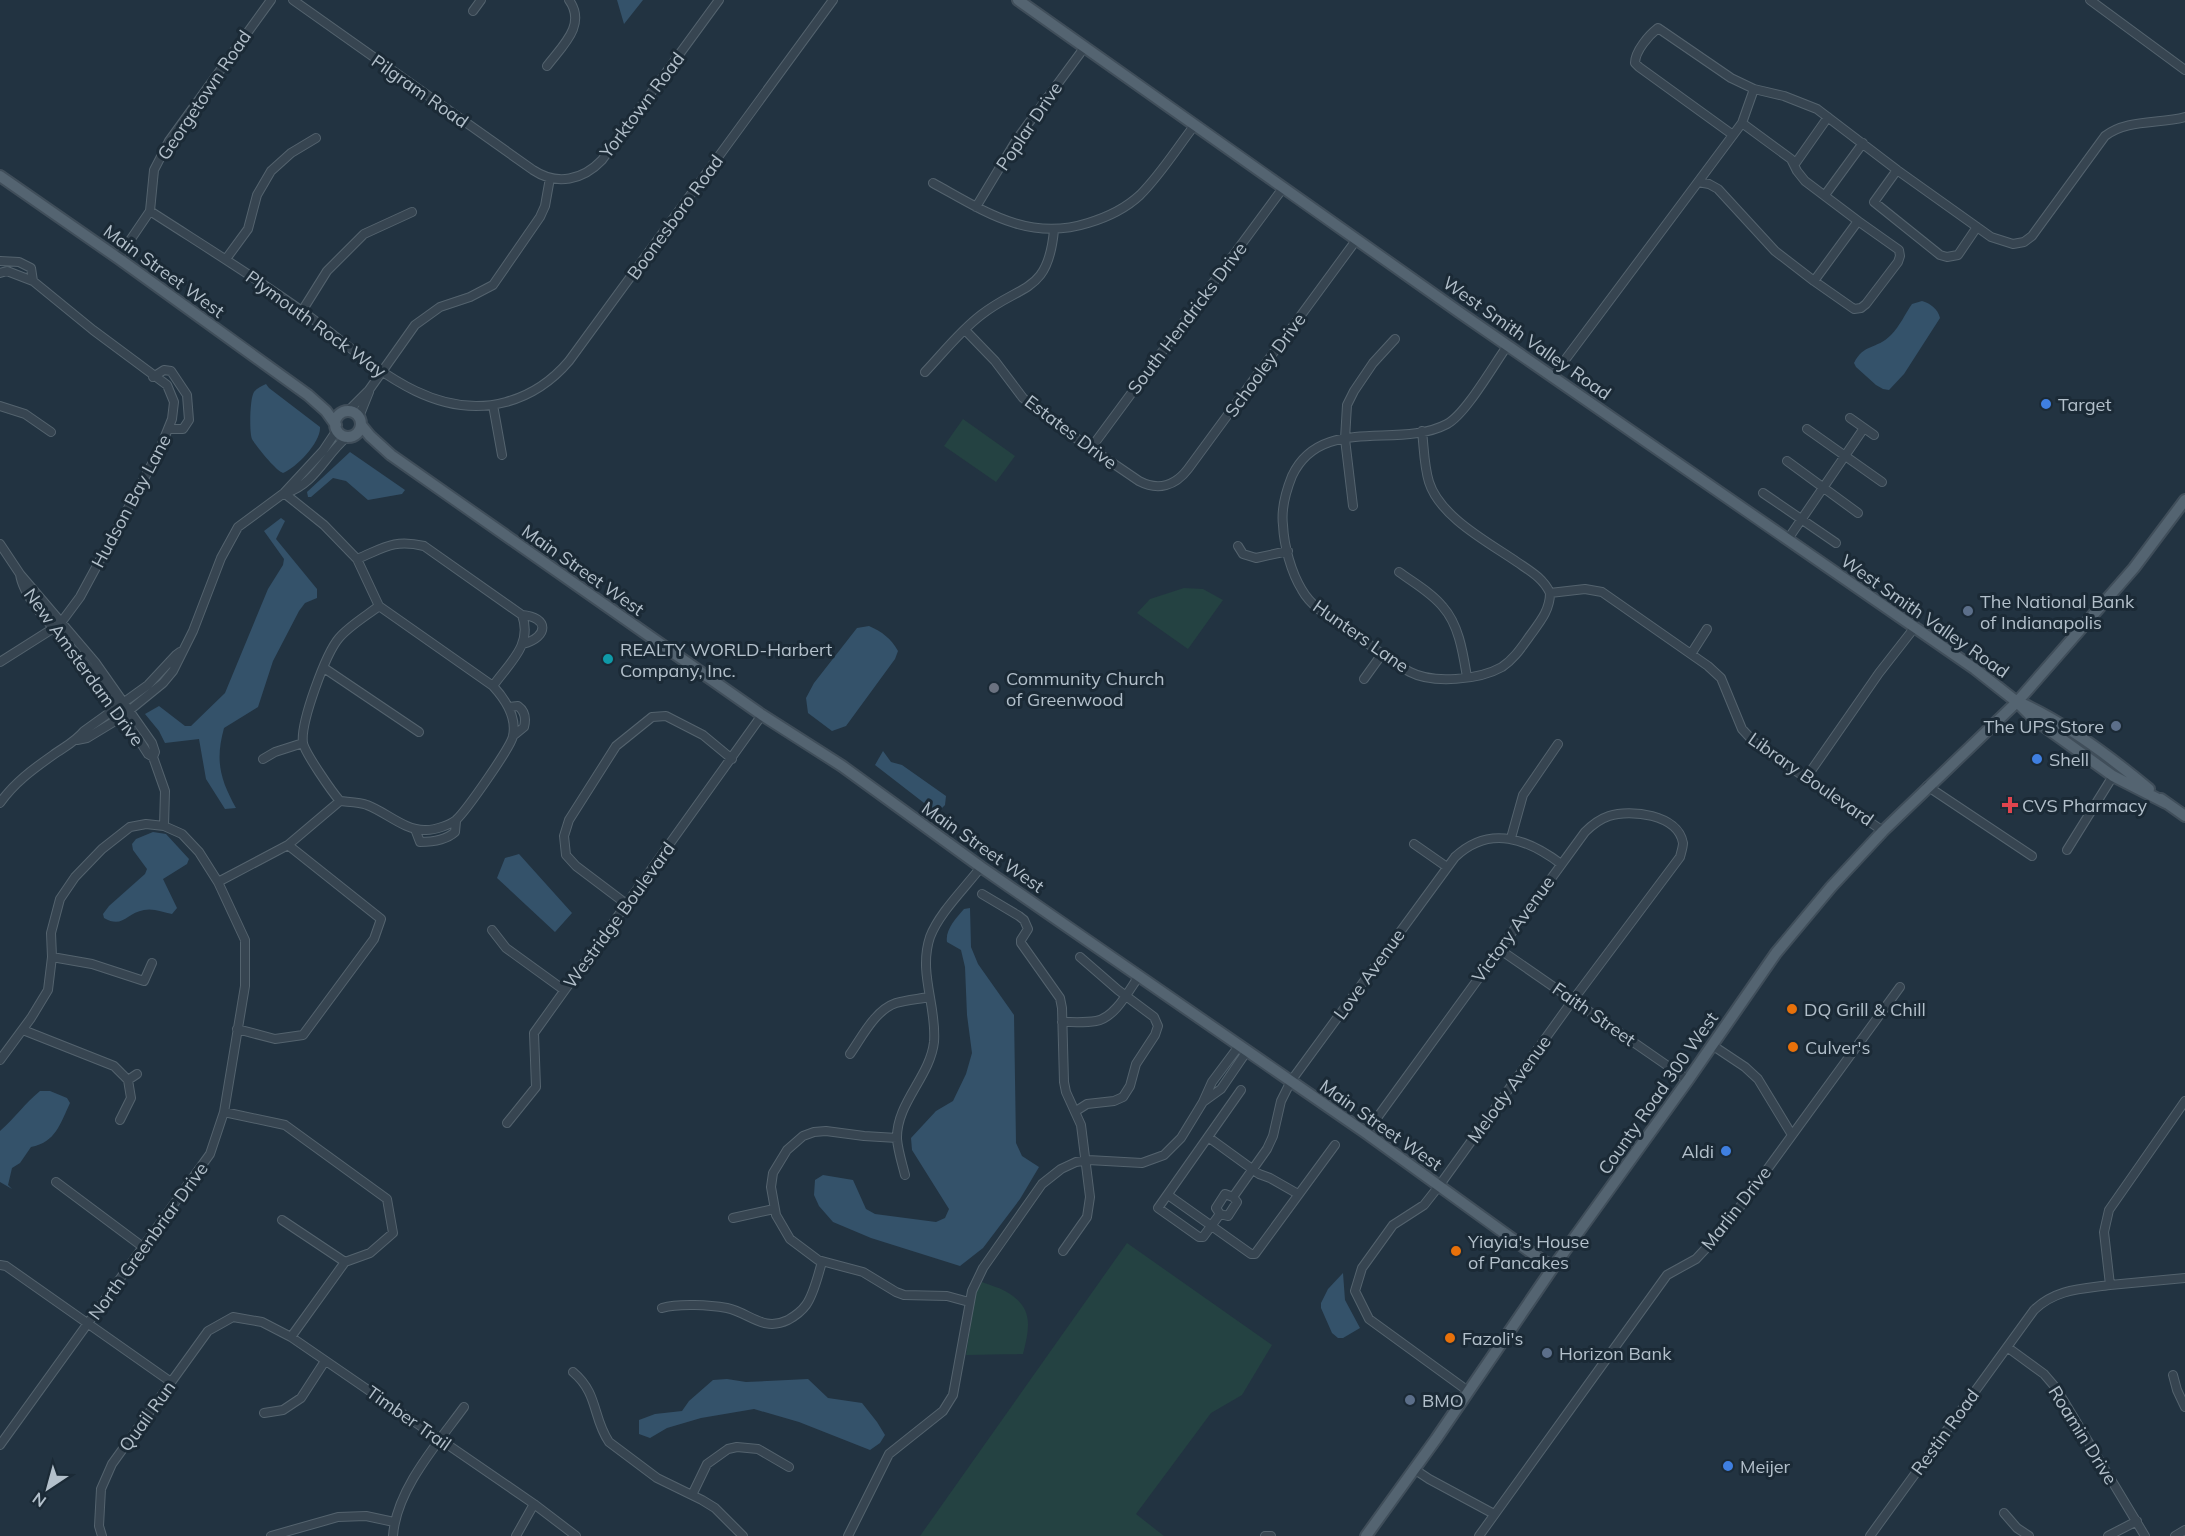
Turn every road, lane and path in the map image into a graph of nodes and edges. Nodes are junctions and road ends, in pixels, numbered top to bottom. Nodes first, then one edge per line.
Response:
1 (271, 0) edge
2 (293, 0) edge
3 (481, 0) edge
4 (569, 0) edge
5 (720, 0) edge
6 (833, 0) edge
7 (1018, 0) edge
8 (2090, 0) edge
9 (473, 11) dead end
10 (1084, 48) junction
11 (547, 66) dead end
12 (2185, 70) edge
13 (1754, 89) junction
14 (1828, 117) junction
15 (2185, 117) edge
16 (1742, 123) junction
17 (1194, 126) junction
18 (1733, 135) junction
19 (316, 138) dead end
20 (1863, 143) junction
21 (1795, 164) junction
22 (1897, 170) junction
23 (0, 176) edge
24 (550, 178) junction
25 (1698, 182) junction
26 (933, 183) dead end
27 (1283, 188) junction
28 (1825, 195) junction
29 (976, 207) junction
30 (150, 211) junction
31 (412, 212) dead end
32 (1858, 221) junction
33 (1977, 227) junction
34 (1054, 230) junction
35 (1357, 238) junction
36 (118, 258) junction
37 (226, 260) junction
38 (0, 261) edge
39 (0, 273) edge
40 (33, 281) junction
41 (1814, 281) junction
42 (302, 311) junction
43 (965, 330) junction
44 (1395, 339) dead end
45 (1508, 345) junction
46 (382, 371) junction
47 (925, 372) dead end
48 (1553, 376) junction
49 (153, 377) junction
50 (369, 390) junction
51 (308, 395) junction
52 (494, 405) junction
53 (0, 406) edge
54 (347, 411) junction
55 (1851, 418) dead end
56 (360, 421) junction
57 (336, 427) junction
58 (1864, 428) junction
59 (168, 429) junction
60 (1807, 429) dead end
61 (1422, 431) junction
62 (51, 432) dead end
63 (1874, 435) dead end
64 (350, 436) junction
65 (1345, 440) junction
66 (1091, 448) junction
67 (391, 455) junction
68 (502, 456) dead end
69 (1845, 456) junction
70 (1786, 461) dead end
71 (1882, 482) dead end
72 (1167, 485) joint
73 (1823, 488) junction
74 (284, 493) junction
75 (1763, 493) dead end
76 (2185, 500) edge
77 (1353, 506) dead end
78 (1858, 513) dead end
79 (1802, 519) junction
80 (1788, 539) junction
81 (1836, 543) dead end
82 (0, 544) edge
83 (1238, 546) dead end
84 (1288, 551) junction
85 (357, 559) junction
86 (1399, 572) dead end
87 (1550, 593) junction
88 (379, 606) junction
89 (522, 615) junction
90 (58, 625) junction
91 (1915, 627) junction
92 (1707, 629) dead end
93 (523, 644) junction
94 (182, 652) junction
95 (1382, 654) junction
96 (1691, 654) junction
97 (0, 662) edge
98 (324, 668) junction
99 (1467, 676) junction
100 (1364, 679) dead end
101 (493, 686) junction
102 (2017, 702) junction
103 (124, 703) junction
104 (509, 707) junction
105 (116, 708) junction
106 (130, 711) junction
107 (762, 715) junction
108 (122, 716) junction
109 (419, 732) dead end
110 (513, 736) junction
111 (77, 740) junction
112 (303, 743) junction
113 (1558, 744) dead end
114 (153, 757) junction
115 (263, 759) dead end
116 (732, 759) junction
117 (2113, 776) junction
118 (1806, 778) junction
119 (1928, 786) junction
120 (340, 801) junction
121 (2166, 803) junction
122 (0, 804) edge
123 (2185, 816) edge
124 (456, 820) junction
125 (164, 826) junction
126 (414, 829) junction
127 (1883, 831) junction
128 (1511, 838) junction
129 (1414, 844) dead end
130 (288, 845) junction
131 (2067, 850) dead end
132 (2032, 856) dead end
133 (1680, 857) joint
134 (1561, 864) junction
135 (981, 867) junction
136 (1447, 867) junction
137 (218, 882) junction
138 (982, 894) dead end
139 (625, 903) junction
140 (492, 930) dead end
141 (1499, 949) junction
142 (52, 957) junction
143 (1080, 957) dead end
144 (152, 963) dead end
145 (1139, 976) junction
146 (1900, 987) dead end
147 (564, 990) junction
148 (1125, 995) junction
149 (929, 997) junction
150 (1573, 1000) junction
151 (1062, 1022) junction
152 (237, 1029) junction
153 (23, 1030) junction
154 (1712, 1045) junction
155 (1243, 1049) junction
156 (850, 1054) dead end
157 (0, 1060) edge
158 (137, 1074) dead end
159 (128, 1080) junction
160 (1688, 1080) junction
161 (1291, 1081) junction
162 (1241, 1090) dead end
163 (2185, 1101) edge
164 (1076, 1111) junction
165 (224, 1112) junction
166 (120, 1120) dead end
167 (507, 1123) dead end
168 (1366, 1133) junction
169 (1792, 1135) junction
170 (1208, 1137) junction
171 (897, 1138) junction
172 (1335, 1145) dead end
173 (1086, 1160) junction
174 (1253, 1169) junction
175 (905, 1175) dead end
176 (56, 1182) dead end
177 (1439, 1186) junction
178 (1298, 1194) junction
179 (1168, 1195) junction
180 (1233, 1197) junction
181 (774, 1209) junction
182 (1220, 1214) junction
183 (733, 1218) dead end
184 (282, 1220) dead end
185 (1211, 1226) junction
186 (144, 1247) junction
187 (1063, 1251) dead end
188 (345, 1262) junction
189 (822, 1262) junction
190 (0, 1264) edge
191 (1554, 1266) junction
192 (2185, 1278) edge
193 (2110, 1285) junction
194 (969, 1302) junction
195 (662, 1308) dead end
196 (233, 1317) joint
197 (88, 1324) junction
198 (291, 1337) junction
199 (2007, 1347) junction
200 (325, 1360) junction
201 (573, 1372) dead end
202 (2173, 1375) dead end
203 (171, 1382) junction
204 (1468, 1392) junction
205 (464, 1407) dead end
206 (2185, 1407) edge
207 (264, 1413) dead end
208 (4, 1433) edge
209 (440, 1440) junction
210 (0, 1445) edge
211 (789, 1467) dead end
212 (1414, 1469) junction
213 (692, 1495) junction
214 (534, 1504) junction
215 (2004, 1513) dead end
216 (1494, 1514) junction
217 (2137, 1521) junction
218 (394, 1522) junction
219 (2185, 1530) edge
220 (276, 1535) edge
221 (1368, 1535) edge
222 (102, 1536) edge
223 (393, 1536) edge
224 (516, 1536) edge
225 (576, 1536) edge
226 (743, 1536) edge
227 (848, 1536) edge
228 (1265, 1536) edge
229 (1271, 1536) edge
230 (1479, 1536) edge
231 (1870, 1536) edge
232 (2029, 1536) edge
233 (2108, 1536) edge
234 (2145, 1536) edge
235 (2175, 1536) edge

1 - 30 street, Georgetown Road
2 - 24 street, Pilgram Road
3 - 9 street
4 - 11 street
5 - 24 street, Yorktown Road
6 - 52 street, Boonesboro Road
7 - 10 main road, West Smith Valley Road
8 - 12 street
10 - 17 main road, West Smith Valley Road
10 - 29 street, Poplar Drive
13 - 14 street
13 - 16 street
13 - 18 street
14 - 20 street
14 - 21 street
15 - 33 street
16 - 18 street
16 - 21 street
17 - 27 main road, West Smith Valley Road
17 - 34 street
18 - 25 street
19 - 37 street
20 - 22 street
20 - 28 street
21 - 28 street
22 - 33 street
22 - 33 street
23 - 36 main road, Main Street West
24 - 46 street
25 - 41 street
25 - 48 street
26 - 29 street
27 - 35 main road, West Smith Valley Road
27 - 66 street, South Hendricks Drive
28 - 32 street
29 - 34 street
30 - 36 street, Georgetown Road
30 - 37 street, Plymouth Rock Way
31 - 42 street
32 - 41 street
32 - 41 street
34 - 43 street
35 - 45 main road, West Smith Valley Road
35 - 72 street, Schooley Drive
36 - 51 main road, Main Street West
37 - 42 street, Plymouth Rock Way
38 - 40 street
39 - 40 street
40 - 49 street, Hudson Bay Lane
42 - 46 street, Plymouth Rock Way
43 - 47 street
43 - 66 street, Estates Drive
44 - 65 street
45 - 48 main road, West Smith Valley Road
45 - 61 street, Hunters Lane
46 - 50 street
46 - 52 street, Plymouth Rock Way
48 - 80 main road, West Smith Valley Road
49 - 59 street, Hudson Bay Lane
49 - 59 street
50 - 54 street
50 - 56 street
51 - 54 main road, Main Street West
51 - 57 main road, Main Street West
52 - 68 street
53 - 62 street
54 - 56 main road, Main Street West
54 - 57 main road
55 - 58 street
56 - 64 main road
56 - 67 main road, Main Street West
57 - 64 main road, Main Street West
57 - 74 street
58 - 63 street
58 - 69 street
59 - 90 street, Hudson Bay Lane
60 - 69 street
61 - 65 street, Hunters Lane
61 - 87 street
64 - 67 main road, Main Street West
64 - 74 street
65 - 77 street
65 - 84 street, Hunters Lane
66 - 72 street, Estates Drive
67 - 107 main road, Main Street West
69 - 71 street
69 - 73 street
70 - 73 street
73 - 78 street
73 - 79 street
74 - 85 street
74 - 94 street
75 - 79 street
76 - 102 main road, County Road 300 West
79 - 80 street
79 - 81 street
80 - 91 main road, West Smith Valley Road
82 - 90 street, New Amsterdam Drive
83 - 84 street
84 - 95 street, Hunters Lane
85 - 88 street
85 - 89 street
86 - 99 street
87 - 96 street, Library Boulevard
87 - 99 street, Hunters Lane
88 - 98 street
88 - 101 street
89 - 93 street
89 - 93 street
90 - 97 street
90 - 103 street, New Amsterdam Drive
90 - 105 street, New Amsterdam Drive
91 - 102 main road, West Smith Valley Road
91 - 118 street
92 - 96 street
93 - 101 street
94 - 103 street
94 - 106 street
95 - 99 street, Hunters Lane
95 - 100 street
96 - 118 street, Library Boulevard
98 - 109 street
98 - 112 street
101 - 104 street
102 - 117 main road, West Smith Valley Road
102 - 119 main road, County Road 300 West
102 - 121 main road, West Smith Valley Road
103 - 105 street
103 - 106 street, New Amsterdam Drive
104 - 110 street
104 - 110 street
105 - 108 street, New Amsterdam Drive
105 - 111 street
106 - 108 street
106 - 114 street, New Amsterdam Drive
107 - 116 street, Westridge Boulevard
107 - 135 main road, Main Street West
108 - 111 street
108 - 114 street, New Amsterdam Drive
110 - 124 street
111 - 122 street
112 - 115 street
112 - 120 street
113 - 128 street
114 - 125 street, New Amsterdam Drive
116 - 139 street, Westridge Boulevard
116 - 139 street
117 - 121 main road, West Smith Valley Road
117 - 131 street
118 - 127 street, Library Boulevard
119 - 127 main road, County Road 300 West
119 - 132 street
120 - 126 street
120 - 130 street
121 - 123 main road, West Smith Valley Road
124 - 126 street
124 - 126 street
125 - 137 street, North Greenbriar Drive
125 - 142 street
127 - 154 main road, County Road 300 West
128 - 134 street, Love Avenue
128 - 136 street, Love Avenue
129 - 136 street
130 - 137 street
130 - 152 street
133 - 134 street, Victory Avenue
133 - 150 street, Melody Avenue
134 - 141 street, Victory Avenue
135 - 145 main road, Main Street West
135 - 149 street
136 - 161 street, Love Avenue
137 - 152 street, North Greenbriar Drive
138 - 151 street
139 - 147 street, Westridge Boulevard
140 - 147 street
141 - 150 street, Faith Street
141 - 168 street, Victory Avenue
142 - 144 street
142 - 153 street
143 - 148 street
145 - 148 street
145 - 155 main road, Main Street West
146 - 169 street, Marlin Drive
147 - 167 street, Westridge Boulevard
148 - 151 street
148 - 164 street
149 - 156 street
149 - 171 street
150 - 160 street, Faith Street
150 - 177 street, Melody Avenue
151 - 164 street
152 - 165 street, North Greenbriar Drive
153 - 157 street
153 - 159 street
154 - 160 main road, County Road 300 West
154 - 169 street
155 - 161 main road, Main Street West
155 - 173 street
158 - 159 street
159 - 166 street
160 - 191 main road, County Road 300 West
161 - 168 main road, Main Street West
161 - 174 street, Love Avenue
162 - 170 street
163 - 193 street
164 - 173 street
165 - 186 street, North Greenbriar Drive
165 - 188 street
168 - 177 main road, Main Street West
169 - 216 street, Marlin Drive
170 - 174 street
170 - 179 street
171 - 175 street
171 - 181 street
172 - 178 street
173 - 187 street
173 - 194 street
174 - 178 street
174 - 180 street, Love Avenue
176 - 186 street
177 - 191 main road, Main Street West
177 - 204 street, Melody Avenue
178 - 185 street
179 - 185 street
179 - 185 street
180 - 182 street, Love Avenue
180 - 182 street, Love Avenue
181 - 183 street
181 - 189 street
182 - 185 street, Love Avenue
184 - 188 street
186 - 197 street, North Greenbriar Drive
188 - 198 street
189 - 194 street
189 - 195 street
190 - 197 street
191 - 204 main road, County Road 300 West
192 - 193 street
193 - 199 street, Restin Road
194 - 227 street
196 - 198 street, Timber Trail
196 - 203 street, Quail Run
197 - 203 street
197 - 208 street, North Greenbriar Drive
198 - 200 street, Timber Trail
199 - 217 street, Roamin Drive
199 - 231 street, Restin Road
200 - 207 street
200 - 209 street, Timber Trail
201 - 213 street
202 - 206 street
203 - 222 street, Quail Run
204 - 212 main road, County Road 300 West
205 - 209 street
208 - 210 street, North Greenbriar Drive
209 - 214 street, Timber Trail
209 - 218 street
211 - 213 street
212 - 216 street
212 - 221 main road, County Road 300 West
213 - 226 street
214 - 224 street
214 - 225 street, Timber Trail
215 - 232 street
216 - 230 street, Marlin Drive
217 - 233 street
217 - 234 street, Roamin Drive
218 - 220 street
218 - 223 street
219 - 235 street
228 - 229 street

